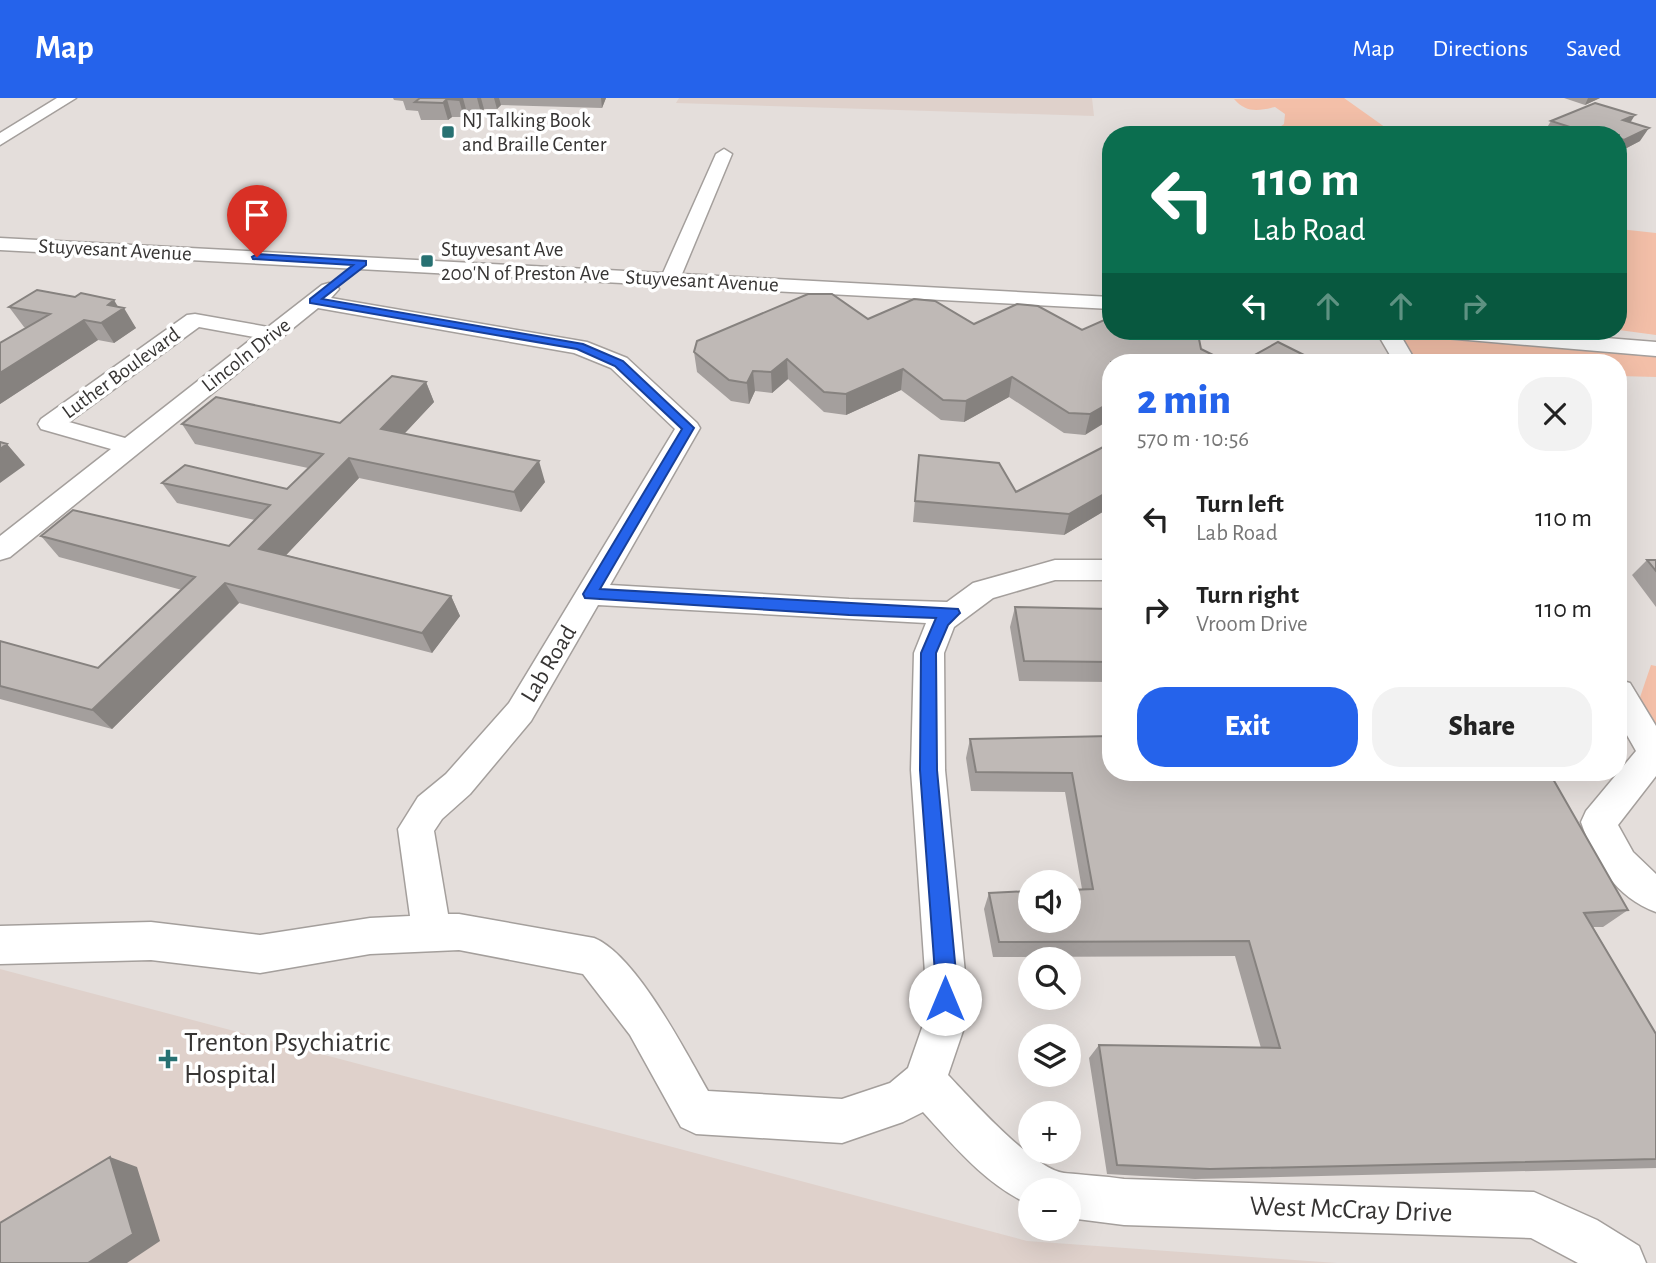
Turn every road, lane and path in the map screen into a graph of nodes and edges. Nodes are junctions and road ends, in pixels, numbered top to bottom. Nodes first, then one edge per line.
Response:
1 (68, 98) edge
2 (0, 140) edge
3 (724, 154) dead end
4 (0, 244) edge
5 (363, 263) junction
6 (670, 279) junction
7 (314, 301) junction
8 (1102, 303) edge
9 (273, 334) junction
10 (1550, 340) edge
11 (1656, 349) edge
12 (130, 447) junction
13 (0, 550) edge
14 (1102, 570) edge
15 (590, 594) junction
16 (953, 613) junction
17 (1627, 706) edge
18 (1655, 755) edge
19 (1656, 895) edge
20 (432, 933) junction
21 (3, 945) edge
22 (923, 1082) junction
23 (1025, 1178) edge
24 (1081, 1196) edge
25 (1622, 1263) edge

1 - 2 street
3 - 6 street
4 - 5 street, Stuyvesant Avenue
5 - 6 street, Stuyvesant Avenue
5 - 7 street, Lincoln Drive
6 - 8 street, Stuyvesant Avenue
7 - 9 street, Lincoln Drive
7 - 15 street
9 - 12 street, Lincoln Drive
9 - 12 street, Luther Boulevard
10 - 11 street
12 - 13 street, Lincoln Drive
14 - 16 street
15 - 16 street
15 - 20 street, Lab Road
16 - 22 street
17 - 18 street
18 - 19 street
20 - 21 street
20 - 22 street
22 - 23 street
24 - 25 street, West McCray Drive

